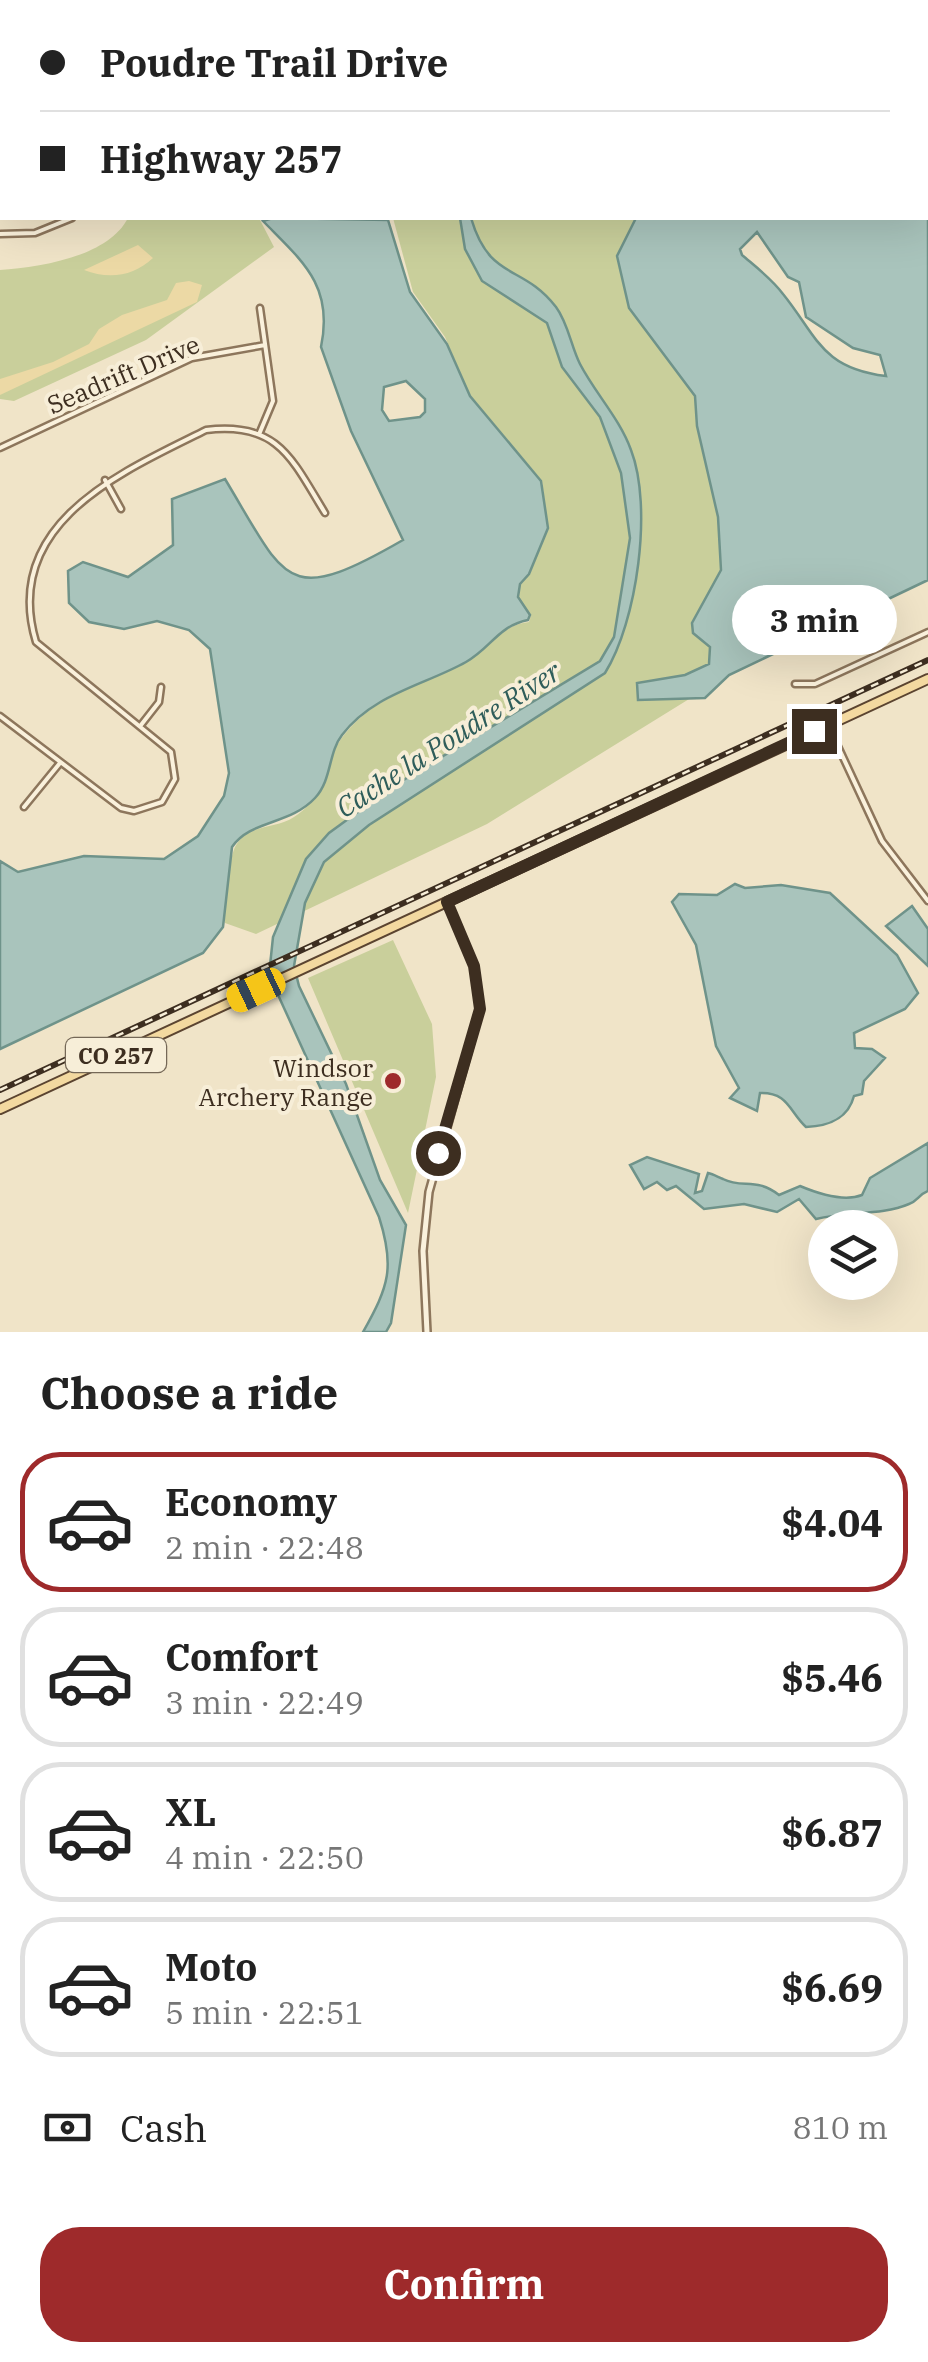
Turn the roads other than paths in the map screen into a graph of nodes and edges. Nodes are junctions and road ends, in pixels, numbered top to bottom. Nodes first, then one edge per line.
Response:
1 (67, 220) edge
2 (0, 234) edge
3 (260, 308) dead end
4 (265, 345) junction
5 (260, 432) junction
6 (0, 448) edge
7 (106, 480) junction
8 (78, 493) dead end
9 (120, 509) dead end
10 (325, 513) dead end
11 (22, 625) dead end
12 (928, 632) edge
13 (928, 679) edge
14 (796, 684) dead end
15 (161, 687) dead end
16 (0, 716) edge
17 (828, 725) junction
18 (141, 726) junction
19 (60, 762) junction
20 (24, 807) dead end
21 (928, 901) edge
22 (447, 902) junction
23 (0, 1109) edge
24 (426, 1332) edge

1 - 2 street
3 - 4 street
4 - 5 street
4 - 6 street, Seadrift Drive
5 - 7 street
5 - 10 street
7 - 8 street
7 - 9 street
11 - 18 street
12 - 14 street
13 - 17 main road, CO 257
15 - 18 street
16 - 19 street
17 - 21 street
17 - 22 main road, CO 257
18 - 19 street
19 - 20 street
22 - 23 main road, CO 257
22 - 24 street

